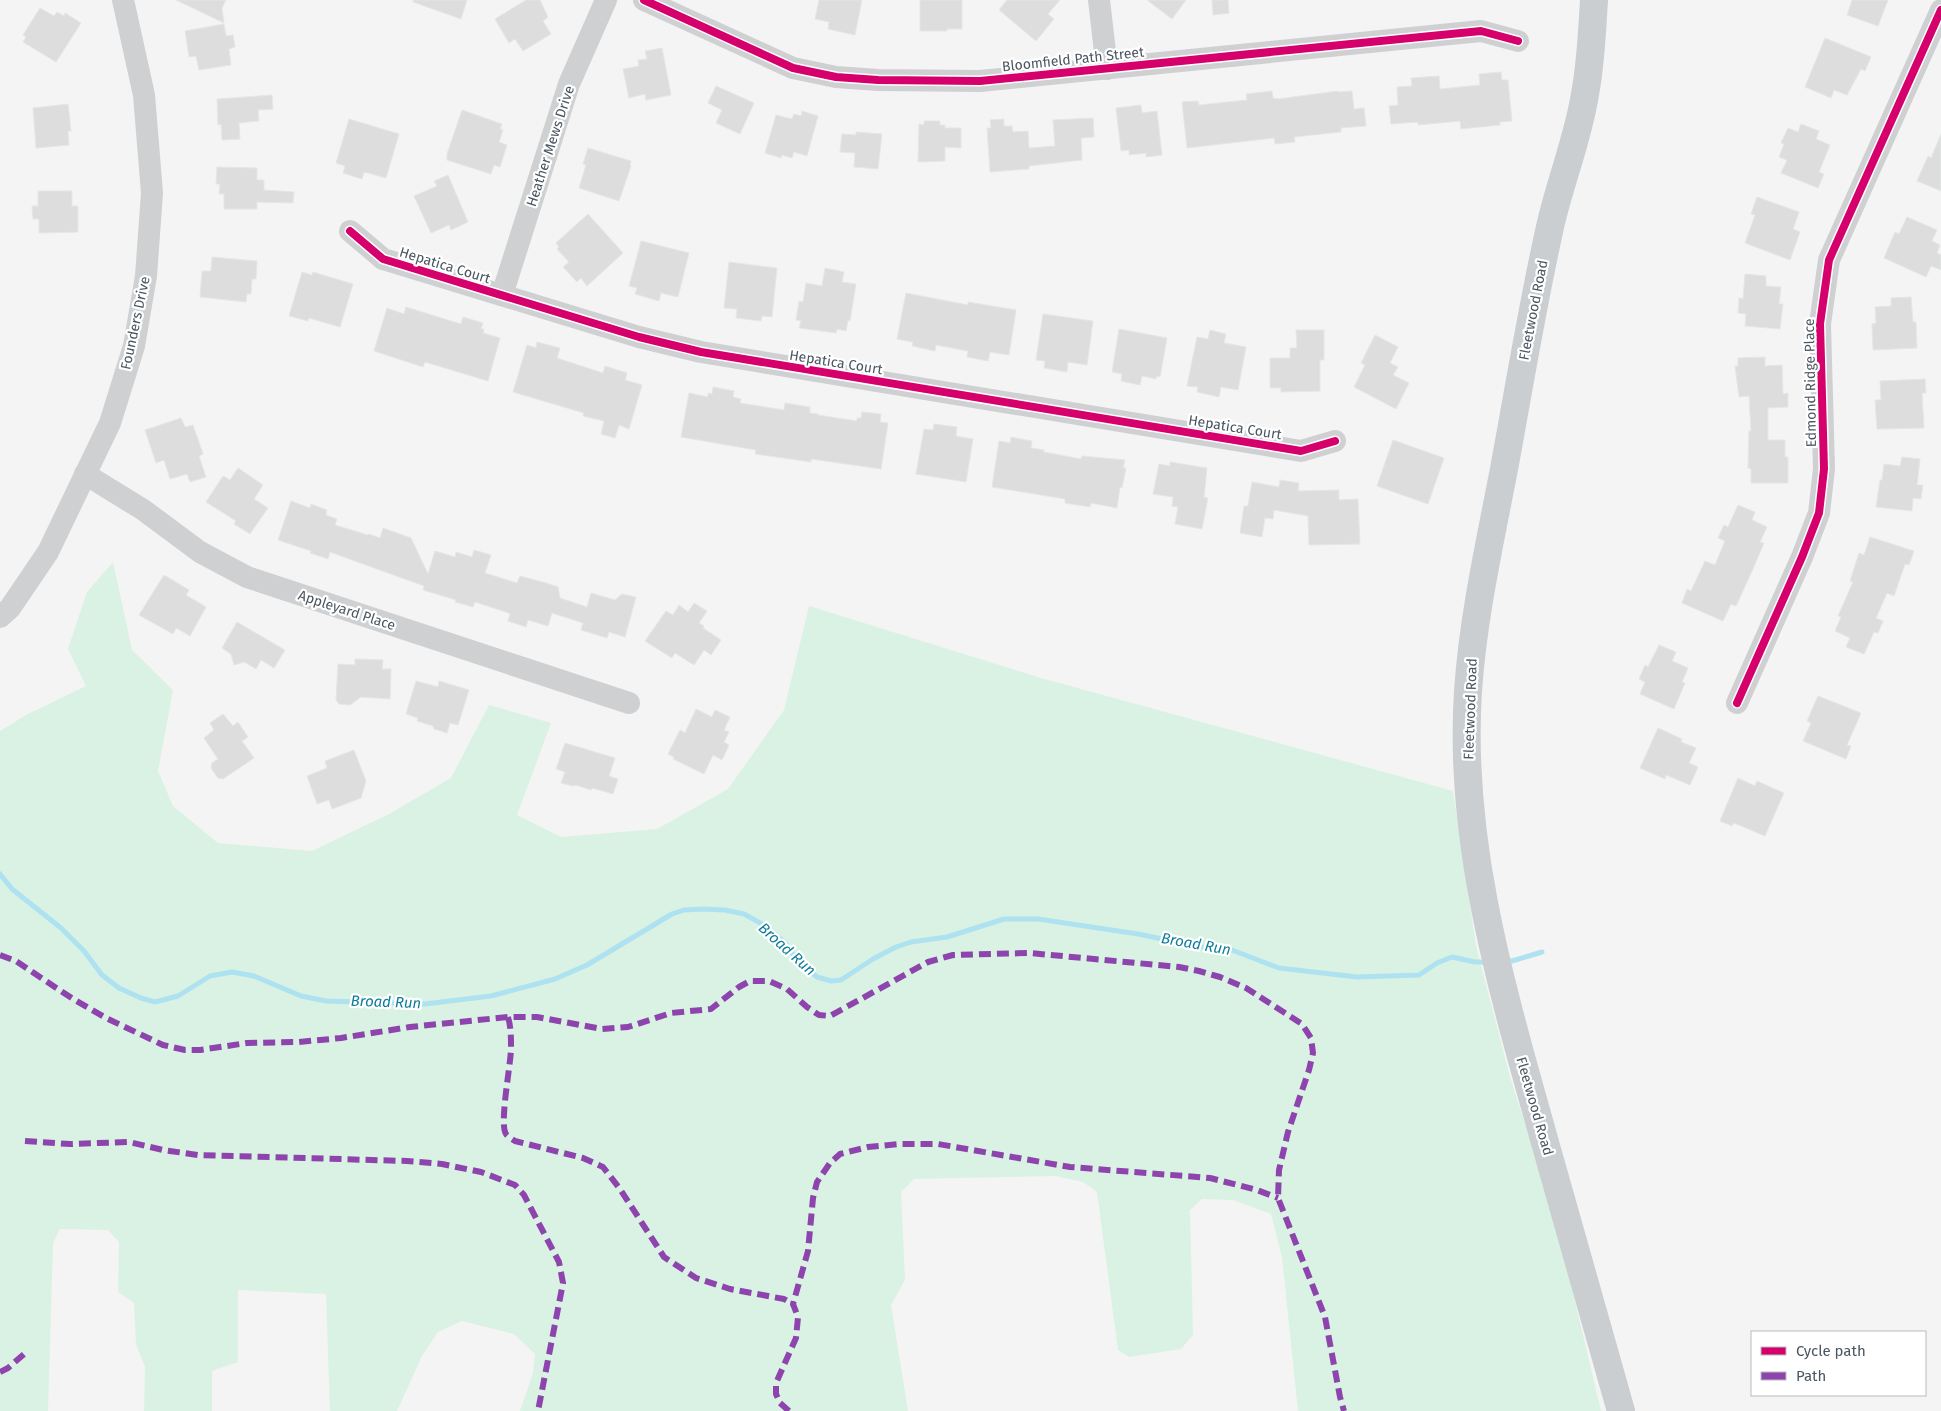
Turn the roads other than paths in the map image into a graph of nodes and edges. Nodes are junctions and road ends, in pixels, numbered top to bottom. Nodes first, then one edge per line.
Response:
1 (123, 0) edge
2 (606, 0) edge
3 (644, 0) edge
4 (1099, 0) edge
5 (1594, 0) edge
6 (1941, 11) edge
7 (1518, 41) dead end
8 (1107, 69) junction
9 (350, 232) dead end
10 (502, 295) junction
11 (1335, 441) dead end
12 (85, 474) junction
13 (0, 618) edge
14 (629, 703) dead end
15 (1737, 704) dead end
16 (1621, 1411) edge

1 - 12 street, Founders Drive
2 - 10 street, Heather Mews Drive
3 - 8 street, Bloomfield Path Street
4 - 8 street
5 - 16 main road, Fleetwood Road
6 - 15 street, Edmond Ridge Place
7 - 8 street, Bloomfield Path Street
9 - 10 street, Hepatica Court
10 - 11 street, Hepatica Court
12 - 13 street, Founders Drive
12 - 14 street, Appleyard Place

